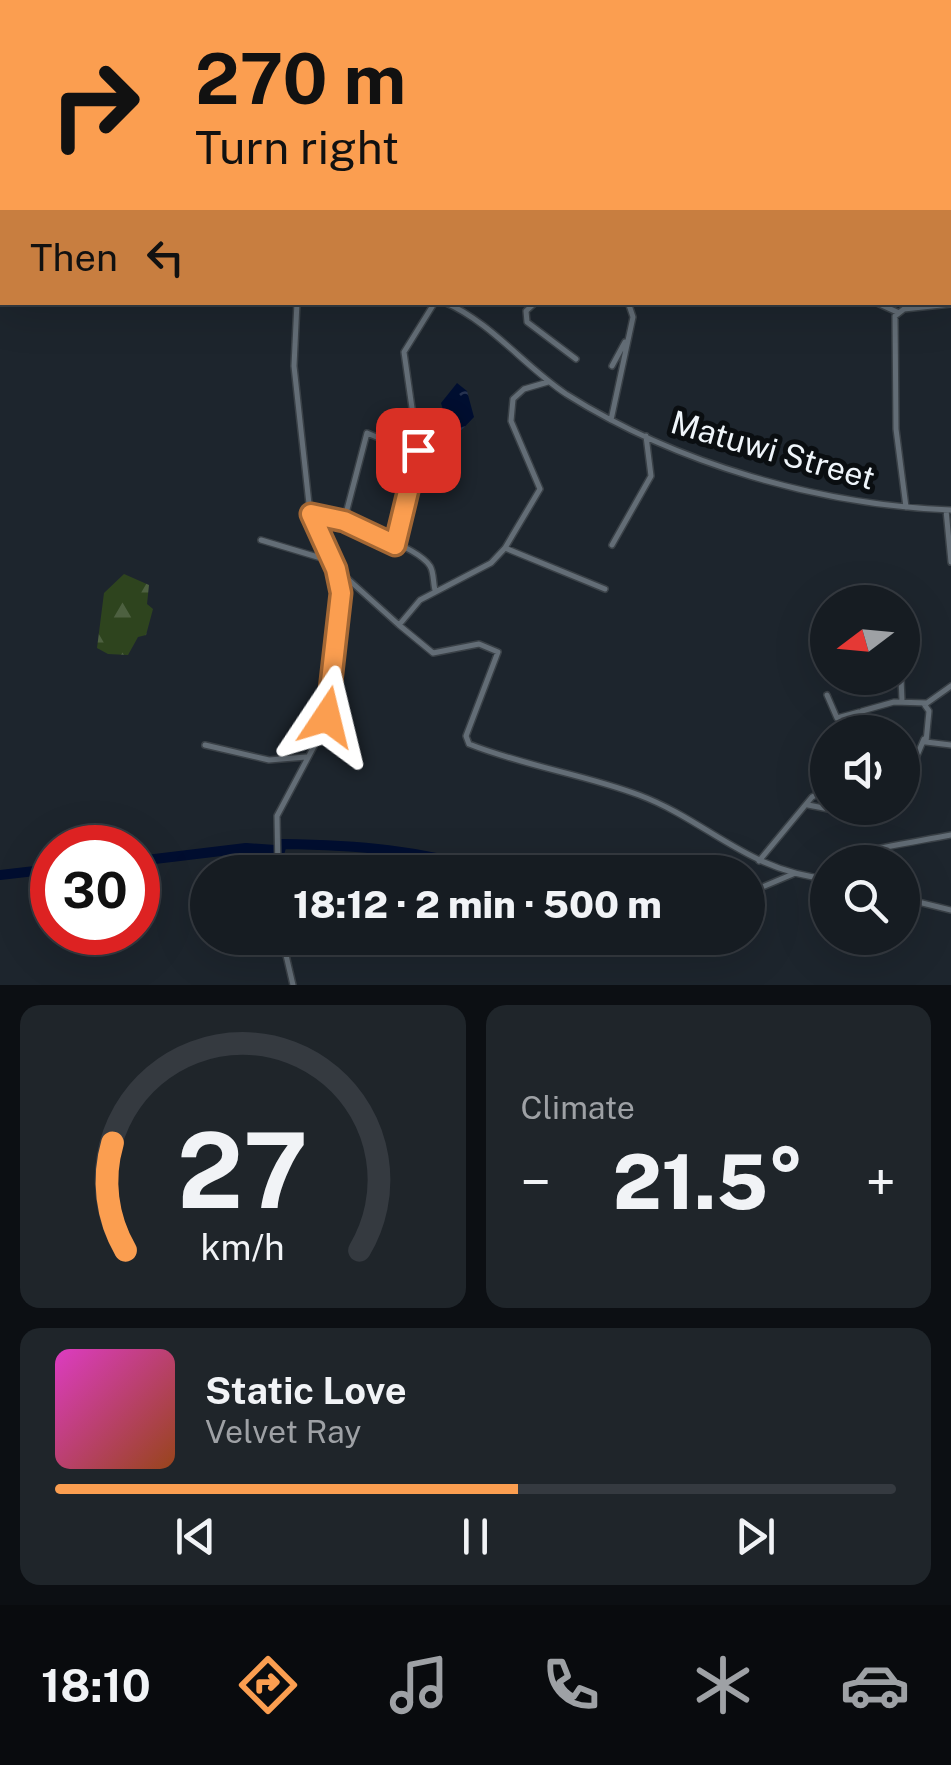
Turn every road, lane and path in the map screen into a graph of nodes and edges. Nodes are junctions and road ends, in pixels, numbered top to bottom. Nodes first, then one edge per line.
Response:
1 (297, 305) edge
2 (433, 305) edge
3 (450, 305) edge
4 (533, 305) edge
5 (629, 305) edge
6 (882, 305) edge
7 (944, 305) edge
8 (897, 312) junction
9 (630, 334) junction
10 (576, 359) dead end
11 (612, 366) dead end
12 (548, 382) junction
13 (611, 420) junction
14 (646, 436) junction
15 (416, 464) junction
16 (906, 508) junction
17 (949, 510) edge
18 (311, 514) junction
19 (344, 521) junction
20 (261, 540) dead end
21 (395, 545) junction
22 (612, 545) dead end
23 (506, 548) junction
24 (330, 561) junction
25 (951, 562) edge
26 (336, 569) junction
27 (604, 589) dead end
28 (435, 590) junction
29 (399, 625) junction
30 (951, 686) edge
31 (827, 695) dead end
32 (902, 695) edge
33 (902, 701) junction
34 (922, 703) junction
35 (862, 711) junction
36 (861, 715) edge
37 (924, 737) junction
38 (205, 745) dead end
39 (951, 745) edge
40 (920, 748) edge
41 (306, 757) junction
42 (810, 802) edge
43 (805, 805) junction
44 (810, 806) edge
45 (951, 835) edge
46 (906, 845) edge
47 (278, 855) edge
48 (748, 855) edge
49 (764, 855) edge
50 (765, 863) edge
51 (796, 873) junction
52 (810, 876) edge
53 (765, 886) edge
54 (920, 902) edge
55 (951, 910) edge
56 (286, 955) edge
57 (293, 985) edge

1 - 18 street
2 - 15 street
3 - 12 street, Matuwi Street
4 - 10 street
5 - 9 street
6 - 8 street
7 - 8 street
8 - 16 street
9 - 11 street
9 - 13 street
12 - 13 street, Matuwi Street
12 - 23 street
13 - 14 street, Matuwi Street
14 - 16 street, Matuwi Street
14 - 22 street
15 - 19 street
15 - 21 street
16 - 17 street, Matuwi Street
17 - 25 street
18 - 19 street
18 - 24 street
19 - 21 street
20 - 24 street
21 - 28 street
23 - 27 street
23 - 28 street
24 - 26 street
26 - 29 street
26 - 41 street
28 - 29 street
29 - 48 street
30 - 34 street
31 - 35 street
32 - 33 street
33 - 34 street
33 - 35 street
34 - 37 street
35 - 36 street
37 - 39 street
37 - 40 street
38 - 41 street
41 - 47 street
42 - 43 street
43 - 44 street
43 - 49 street
45 - 46 street
50 - 51 street
51 - 52 street
51 - 53 street
54 - 55 street
56 - 57 street

